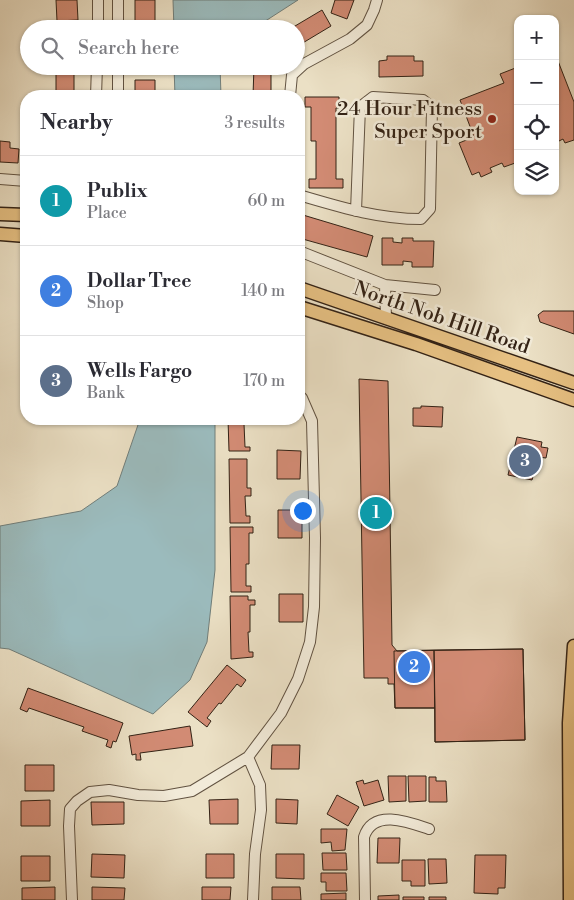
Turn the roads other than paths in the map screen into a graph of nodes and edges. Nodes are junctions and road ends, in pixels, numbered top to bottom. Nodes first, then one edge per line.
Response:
1 (98, 0) edge
2 (118, 0) edge
3 (377, 0) edge
4 (98, 20) edge
5 (118, 20) edge
6 (305, 63) edge
7 (97, 75) edge
8 (118, 75) edge
9 (292, 75) edge
10 (96, 90) edge
11 (118, 90) edge
12 (291, 90) edge
13 (0, 179) edge
14 (20, 181) edge
15 (305, 196) edge
16 (356, 212) junction
17 (0, 214) edge
18 (20, 215) edge
19 (0, 234) edge
20 (20, 236) edge
21 (305, 253) edge
22 (386, 285) junction
23 (305, 290) edge
24 (435, 290) dead end
25 (305, 309) edge
26 (386, 318) junction
27 (574, 383) edge
28 (574, 400) edge
29 (305, 405) edge
30 (574, 646) edge
31 (248, 758) junction
32 (429, 829) dead end
33 (72, 900) edge
34 (254, 900) edge
35 (365, 900) edge
36 (570, 900) edge

1 - 4 street
2 - 5 street
3 - 6 street
7 - 10 street
8 - 11 street
9 - 12 street
13 - 14 street
15 - 16 street
16 - 16 street
17 - 18 main road
19 - 20 main road
21 - 22 street
22 - 24 street
22 - 26 street
23 - 26 main road, North Nob Hill Road
25 - 28 main road, North Nob Hill Road
26 - 27 main road, North Nob Hill Road
29 - 31 street
30 - 36 main road
31 - 33 street
31 - 34 street
32 - 35 street

